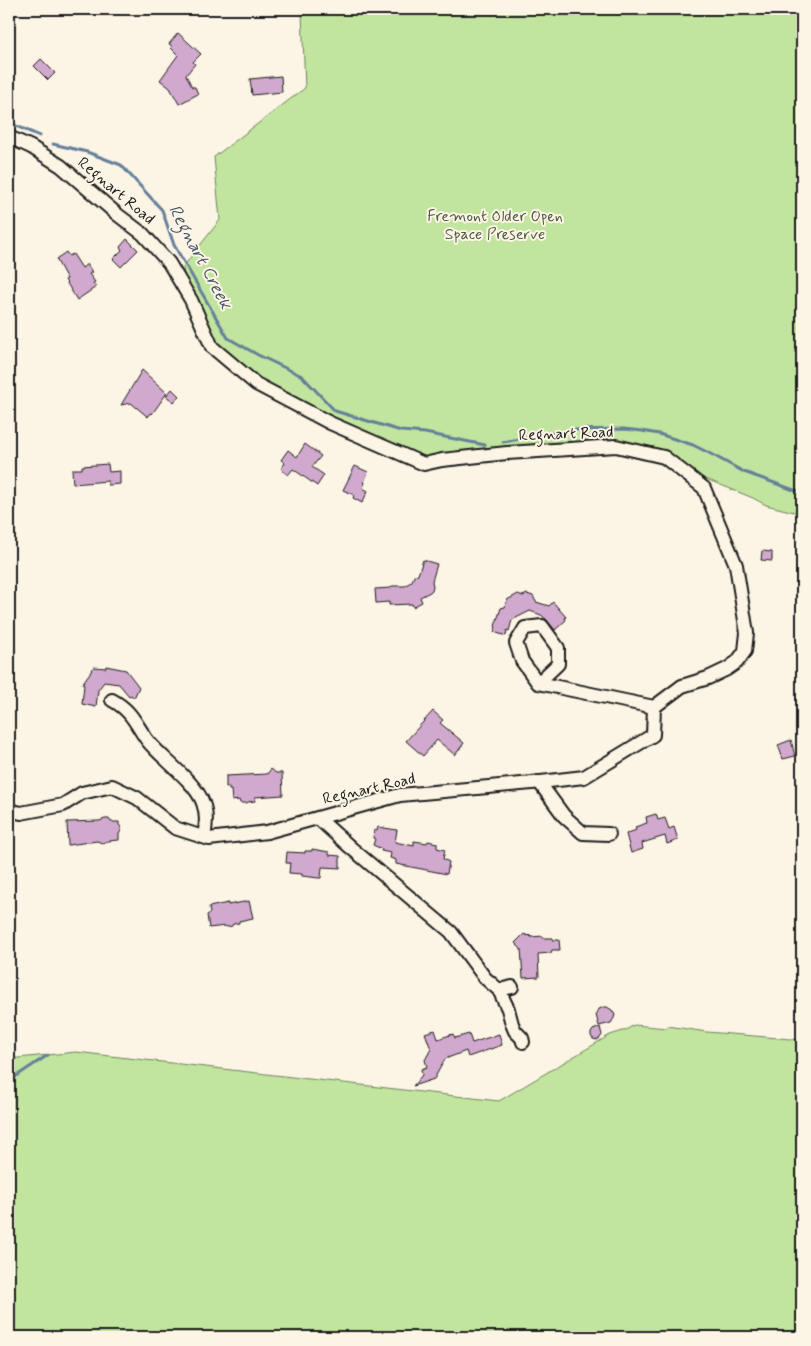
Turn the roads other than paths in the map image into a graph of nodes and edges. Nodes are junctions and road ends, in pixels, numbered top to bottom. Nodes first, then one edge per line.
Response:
1 (9, 137) edge
2 (538, 683) dead end
3 (112, 700) dead end
4 (654, 706) junction
5 (539, 782) junction
6 (9, 810) edge
7 (318, 818) junction
8 (609, 834) dead end
9 (204, 837) junction
10 (523, 1042) dead end

1 - 4 street, Regnart Road
2 - 4 street
3 - 9 street
4 - 5 street, Regnart Road
5 - 7 street, Regnart Road
5 - 8 street
6 - 9 street, Regnart Road
7 - 9 street, Regnart Road
7 - 10 street

